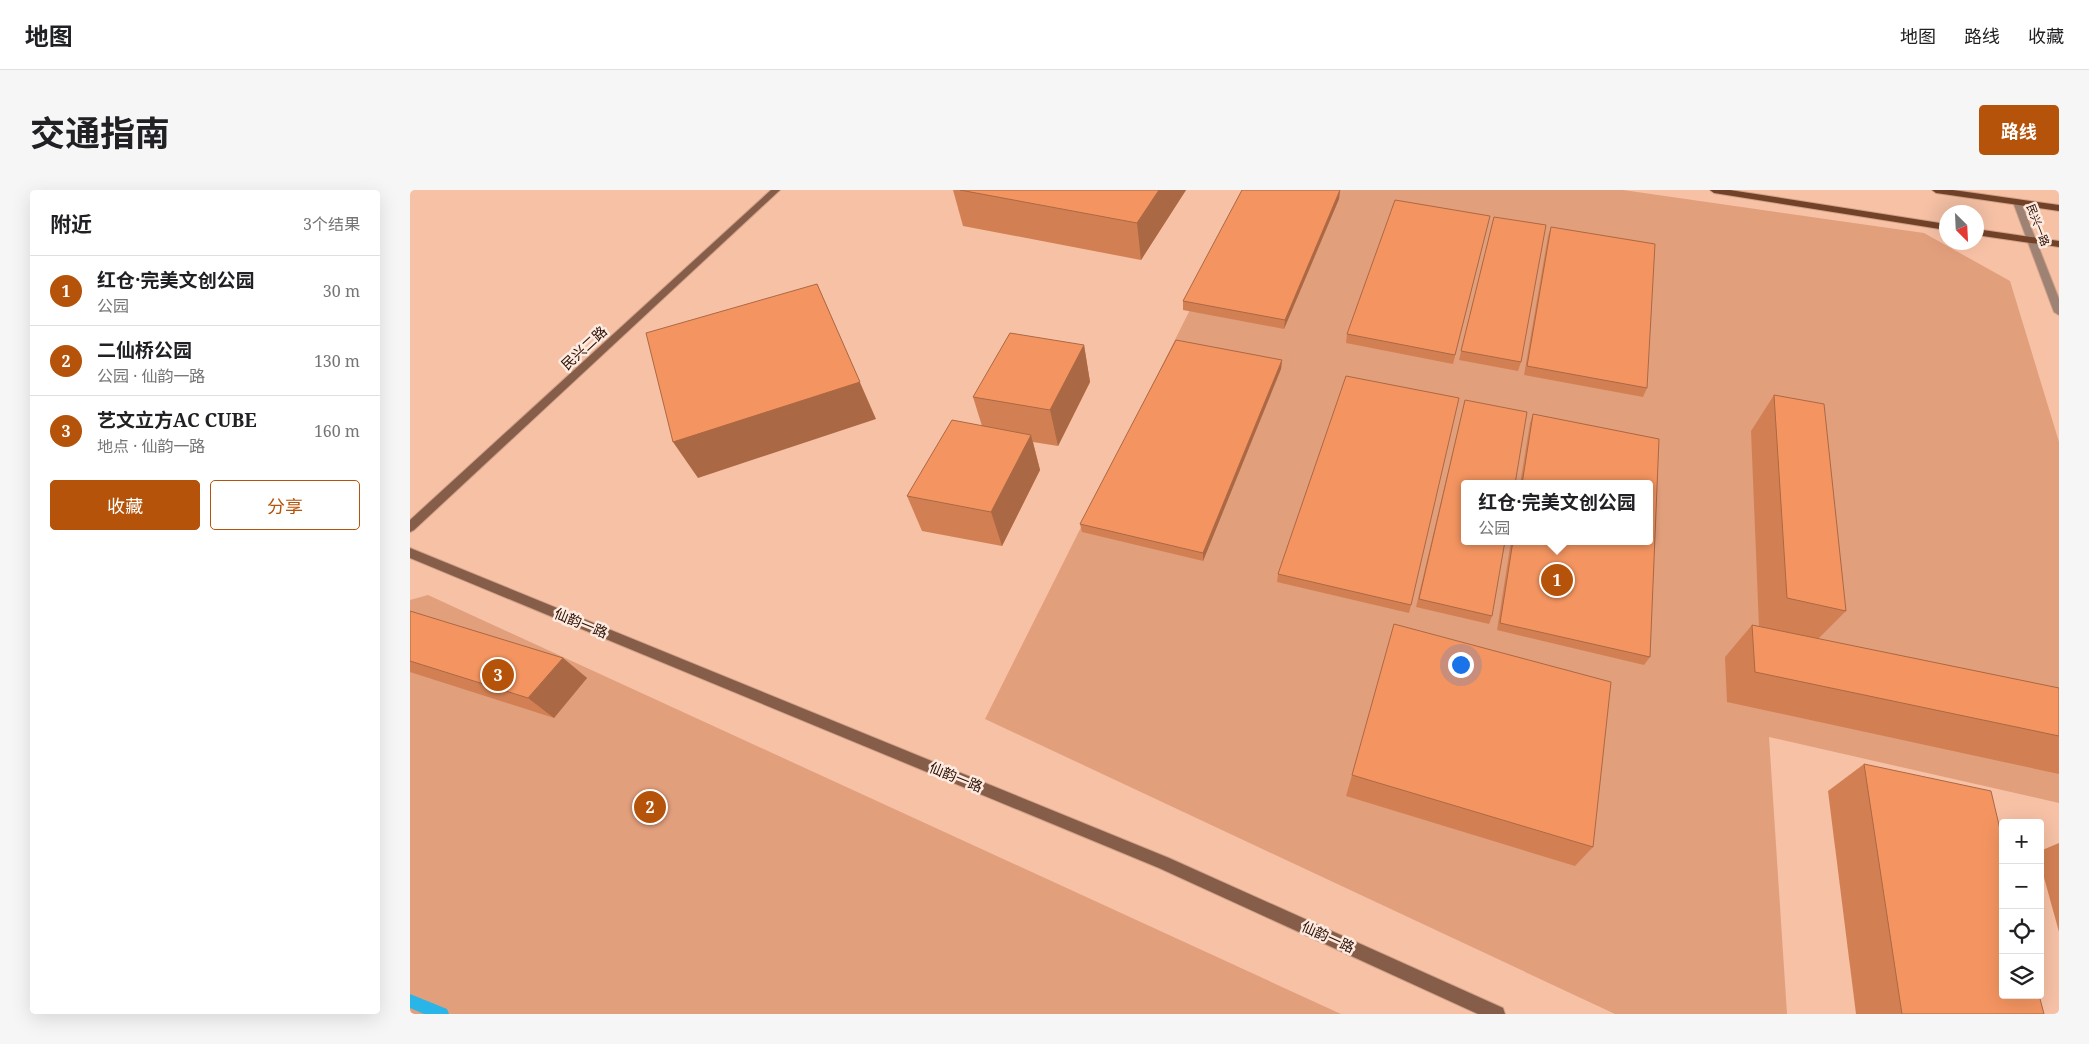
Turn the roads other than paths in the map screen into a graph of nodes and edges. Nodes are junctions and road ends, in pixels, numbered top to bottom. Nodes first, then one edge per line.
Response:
1 (776, 190) edge
2 (1714, 190) edge
3 (1936, 190) edge
4 (2017, 202) junction
5 (2059, 208) edge
6 (1939, 226) edge
7 (1984, 233) edge
8 (2031, 240) junction
9 (2059, 244) edge
10 (2059, 312) edge
11 (410, 527) edge
12 (410, 553) edge
13 (1497, 1014) edge

1 - 11 street, 民兴二路
2 - 6 main road
3 - 4 main road
4 - 5 main road
4 - 8 street, 民兴一路
7 - 8 main road
8 - 9 main road
8 - 10 street, 民兴一路
12 - 13 street, 仙韵一路

